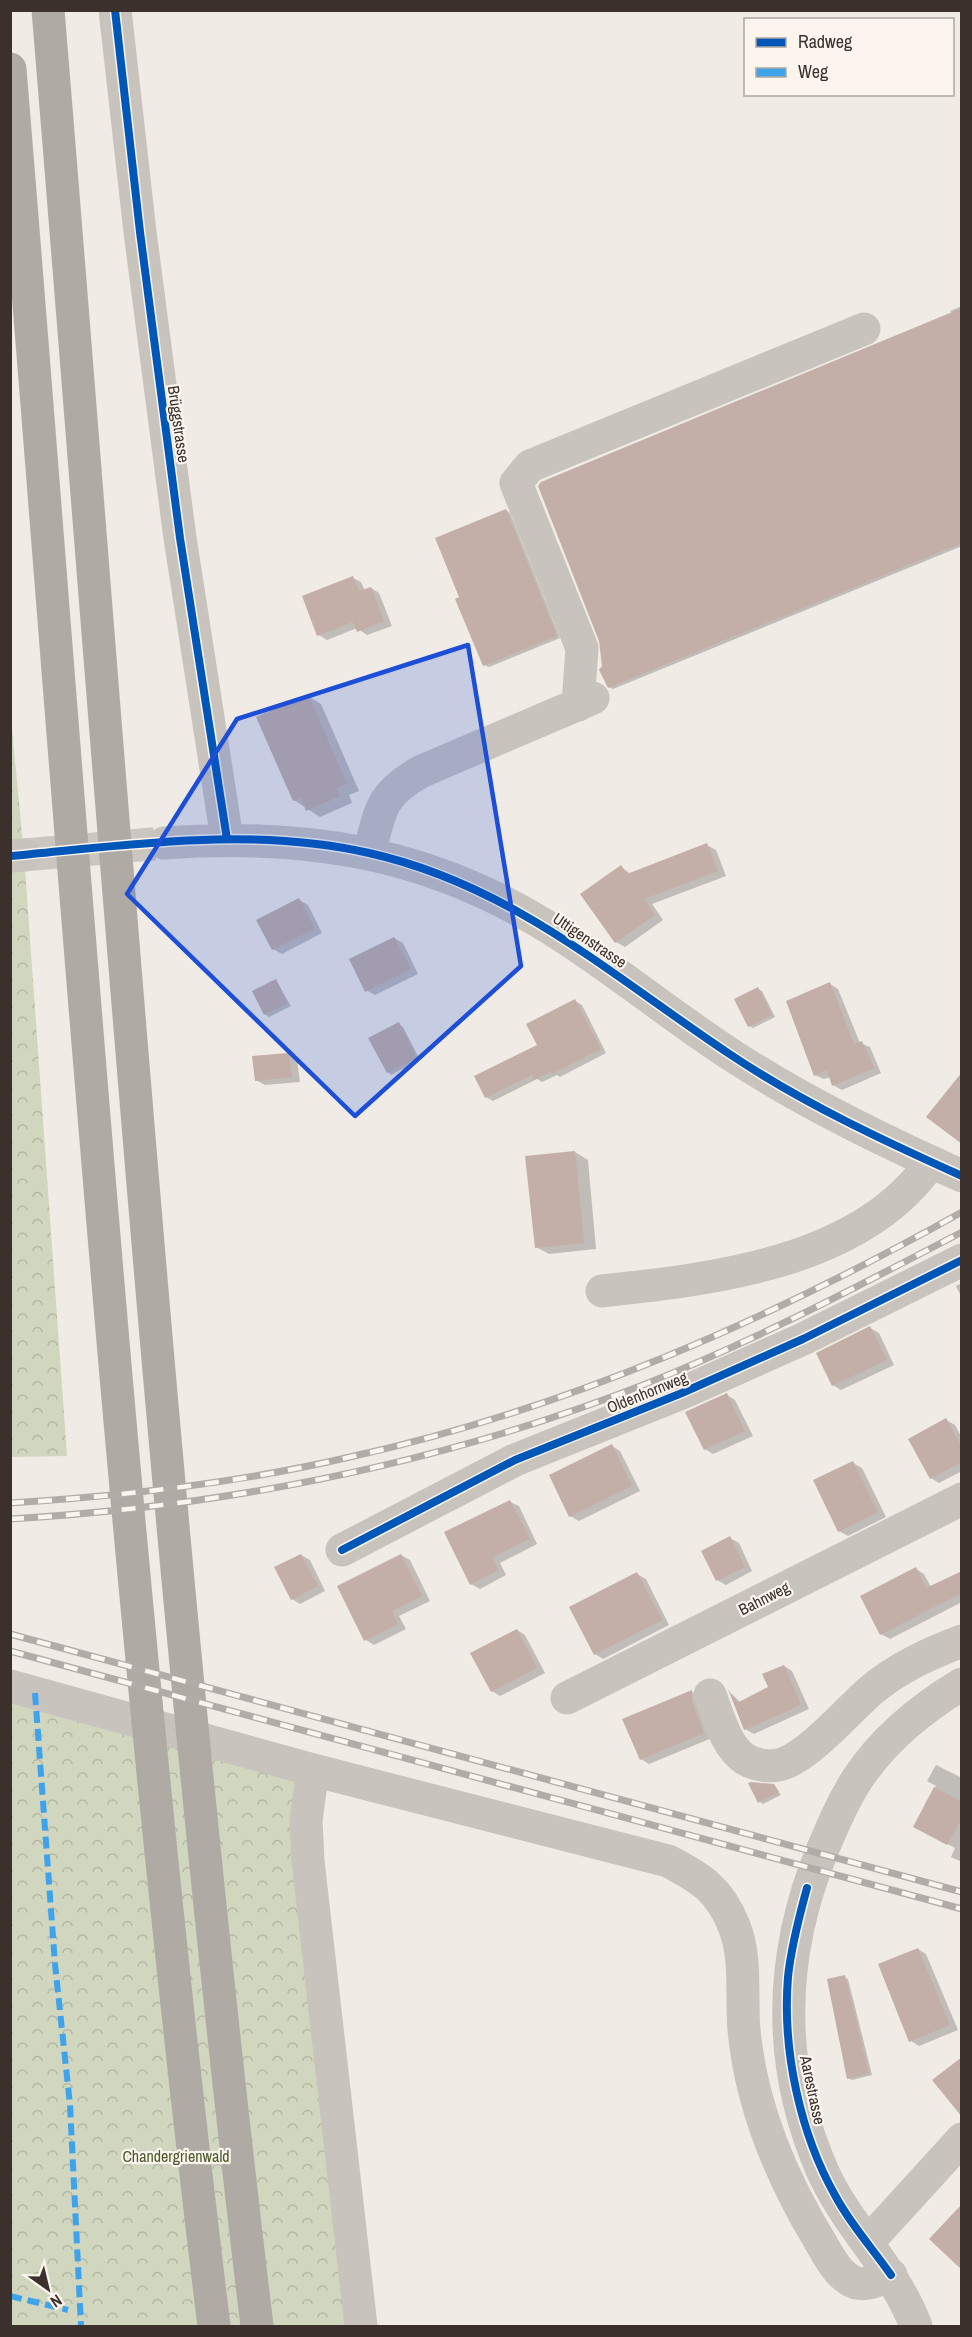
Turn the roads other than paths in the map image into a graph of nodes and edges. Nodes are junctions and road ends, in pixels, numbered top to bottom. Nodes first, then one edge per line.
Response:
1 (48, 10) edge
2 (115, 10) edge
3 (10, 69) edge
4 (864, 329) dead end
5 (227, 839) junction
6 (164, 843) tunnel mouth
7 (369, 853) junction
8 (930, 1162) junction
9 (962, 1176) edge
10 (962, 1260) edge
11 (602, 1291) dead end
12 (962, 1499) edge
13 (342, 1550) dead end
14 (962, 1641) edge
15 (962, 1684) edge
16 (10, 1686) edge
17 (710, 1695) dead end
18 (567, 1698) dead end
19 (313, 1770) junction
20 (962, 2139) edge
21 (868, 2242) junction
22 (891, 2275) junction
23 (214, 2326) edge
24 (257, 2326) edge
25 (362, 2326) edge
26 (915, 2326) edge

1 - 24 highway
2 - 5 street, Brüggstrasse
3 - 23 highway
4 - 7 street
5 - 6 street, Uttigenstrasse
5 - 7 street, Uttigenstrasse
7 - 8 street, Uttigenstrasse
8 - 9 street, Uttigenstrasse
8 - 11 street
10 - 13 street, Oldenhornweg
12 - 18 street, Bahnweg
14 - 17 street
15 - 21 street, Aarestrasse
16 - 19 street
19 - 22 street
19 - 25 street
20 - 21 street
21 - 22 street, Aarestrasse
22 - 26 street, Aarestrasse

